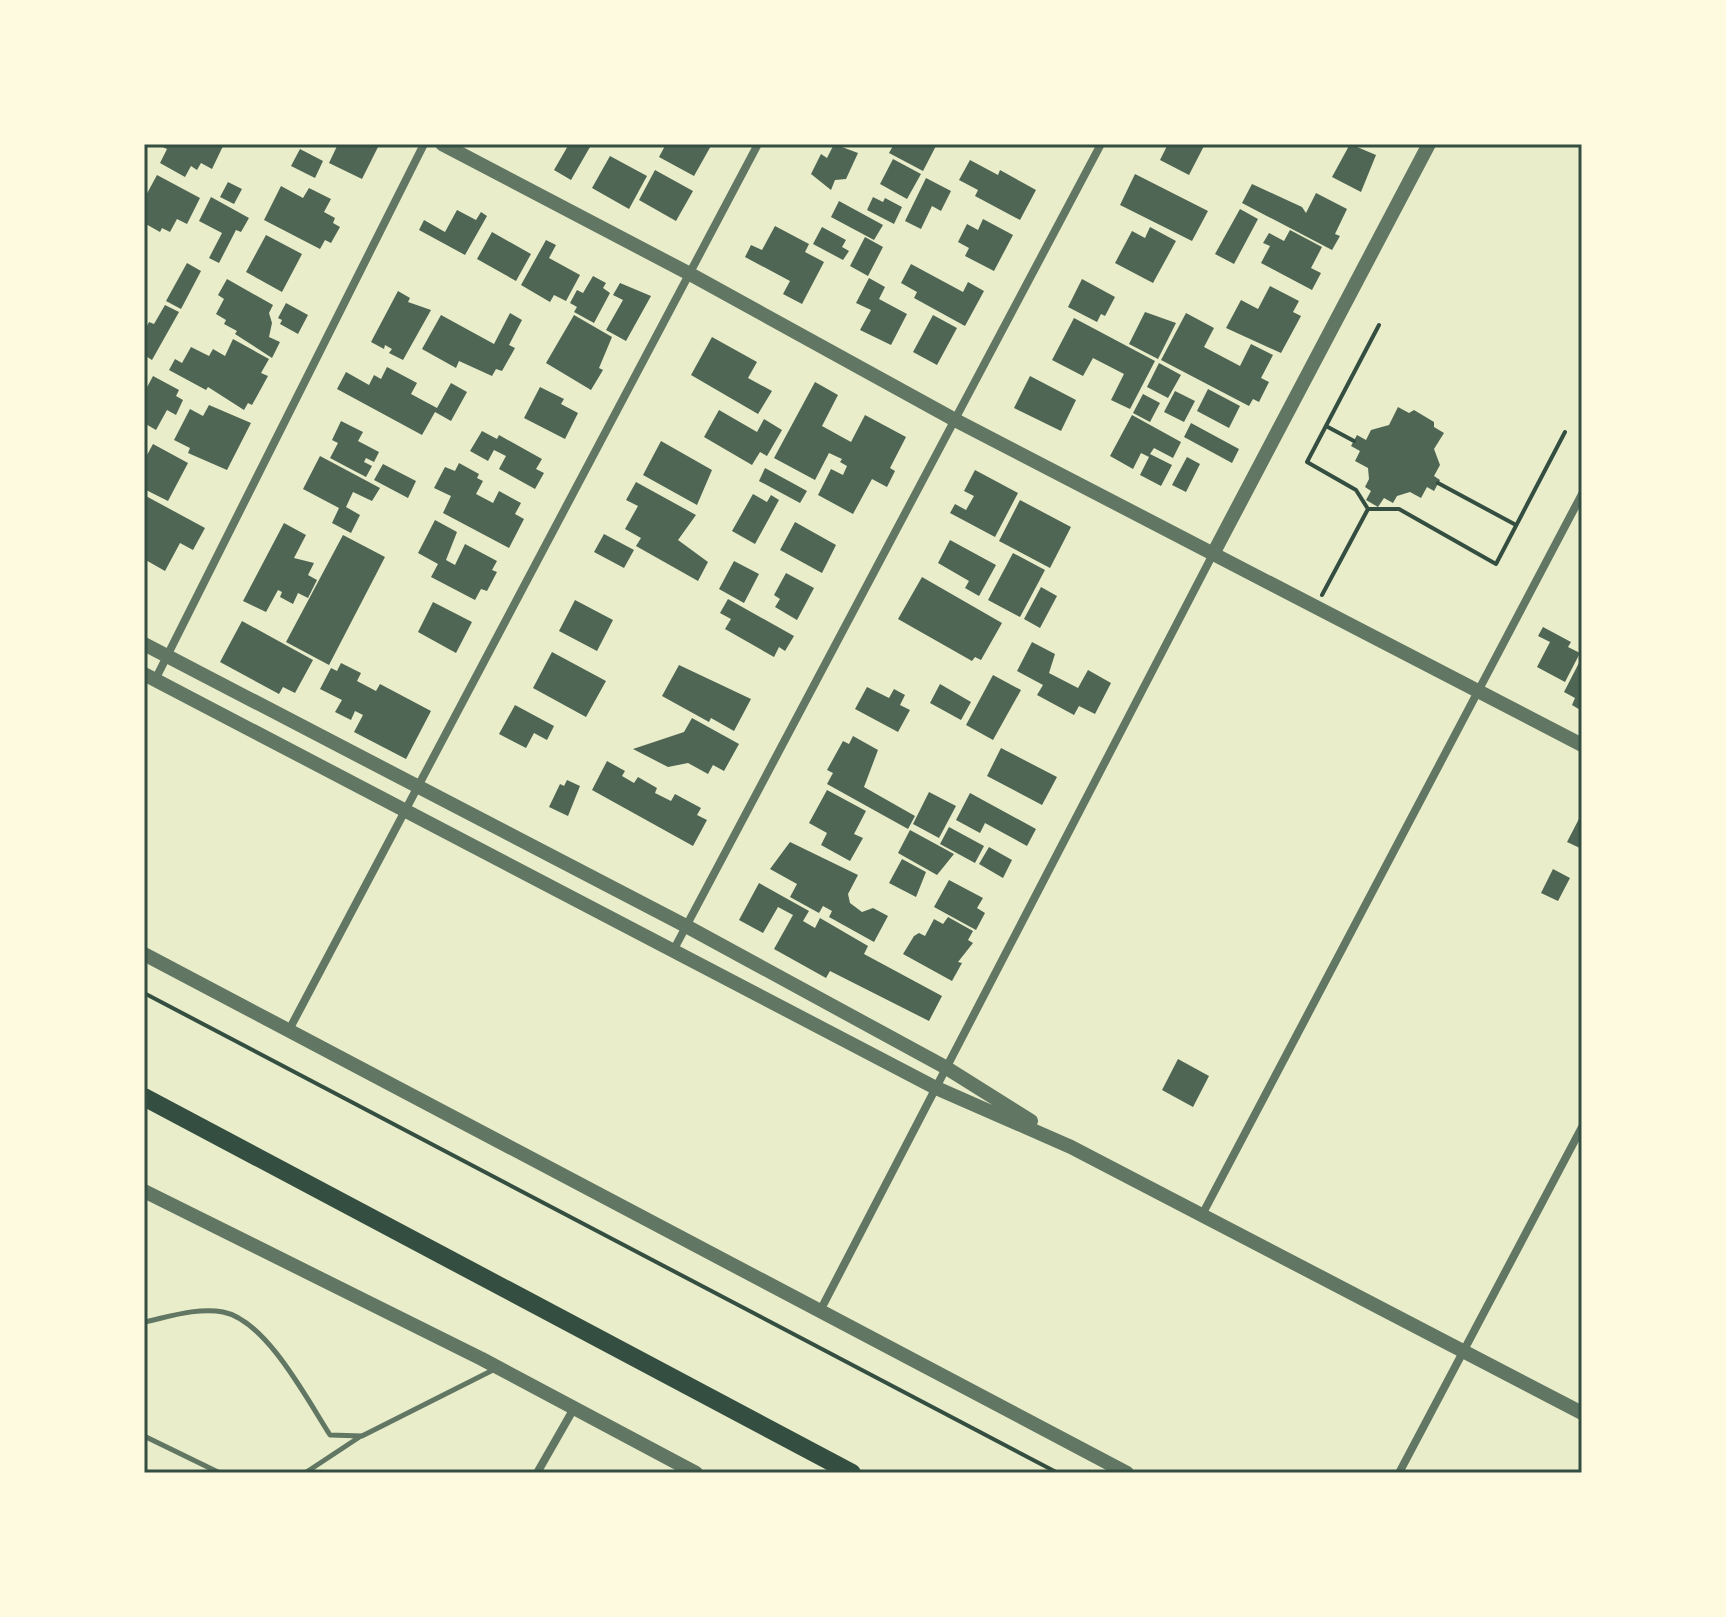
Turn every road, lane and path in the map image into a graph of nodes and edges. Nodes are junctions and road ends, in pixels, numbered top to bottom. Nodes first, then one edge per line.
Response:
1 (424, 144) edge
2 (442, 144) edge
3 (758, 144) edge
4 (1101, 144) edge
5 (1429, 144) edge
6 (690, 274) junction
7 (1379, 325) dead end
8 (957, 421) junction
9 (1326, 426) junction
10 (1565, 432) dead end
11 (1354, 441) dead end
12 (1438, 483) dead end
13 (1582, 494) edge
14 (1368, 509) junction
15 (1516, 525) junction
16 (1213, 554) junction
17 (1315, 607) junction
18 (144, 644) edge
19 (167, 657) junction
20 (150, 677) edge
21 (1478, 691) junction
22 (1582, 745) edge
23 (418, 787) junction
24 (405, 811) junction
25 (686, 926) junction
26 (673, 951) junction
27 (144, 954) edge
28 (144, 993) edge
29 (289, 1030) junction
30 (945, 1067) junction
31 (934, 1087) junction
32 (144, 1097) edge
33 (1582, 1127) edge
34 (1071, 1147) junction
35 (144, 1191) edge
36 (1203, 1213) junction
37 (820, 1311) junction
38 (144, 1322) edge
39 (1463, 1353) junction
40 (498, 1367) junction
41 (573, 1410) junction
42 (1582, 1413) edge
43 (144, 1436) edge
44 (362, 1436) junction
45 (220, 1473) edge
46 (305, 1473) edge
47 (537, 1473) edge
48 (696, 1473) edge
49 (852, 1473) edge
50 (1058, 1473) edge
51 (1127, 1473) edge
52 (1399, 1473) edge

1 - 19 street
2 - 6 street
3 - 6 street
4 - 8 street
5 - 16 street
6 - 8 street
6 - 23 street
7 - 9 path
8 - 16 street
8 - 25 street
9 - 11 path
9 - 14 path
10 - 15 path
12 - 15 path
13 - 21 street
14 - 15 path
14 - 17 path
16 - 17 street
16 - 30 street
17 - 21 street
18 - 19 street
19 - 20 street
19 - 23 street
20 - 24 street
21 - 22 street
21 - 36 street
23 - 24 street
23 - 25 street
24 - 26 street
24 - 29 street
25 - 26 street
25 - 30 street
26 - 31 street
27 - 29 street
28 - 50 path
29 - 37 street
30 - 31 street
30 - 34 street
31 - 34 street
31 - 37 street
32 - 49 highway
33 - 39 street
34 - 36 street
35 - 40 street
36 - 39 street
37 - 51 street
38 - 44 lane
39 - 42 street
39 - 52 street
40 - 41 street
40 - 44 lane
41 - 47 street
41 - 48 street
43 - 45 lane
44 - 46 lane

